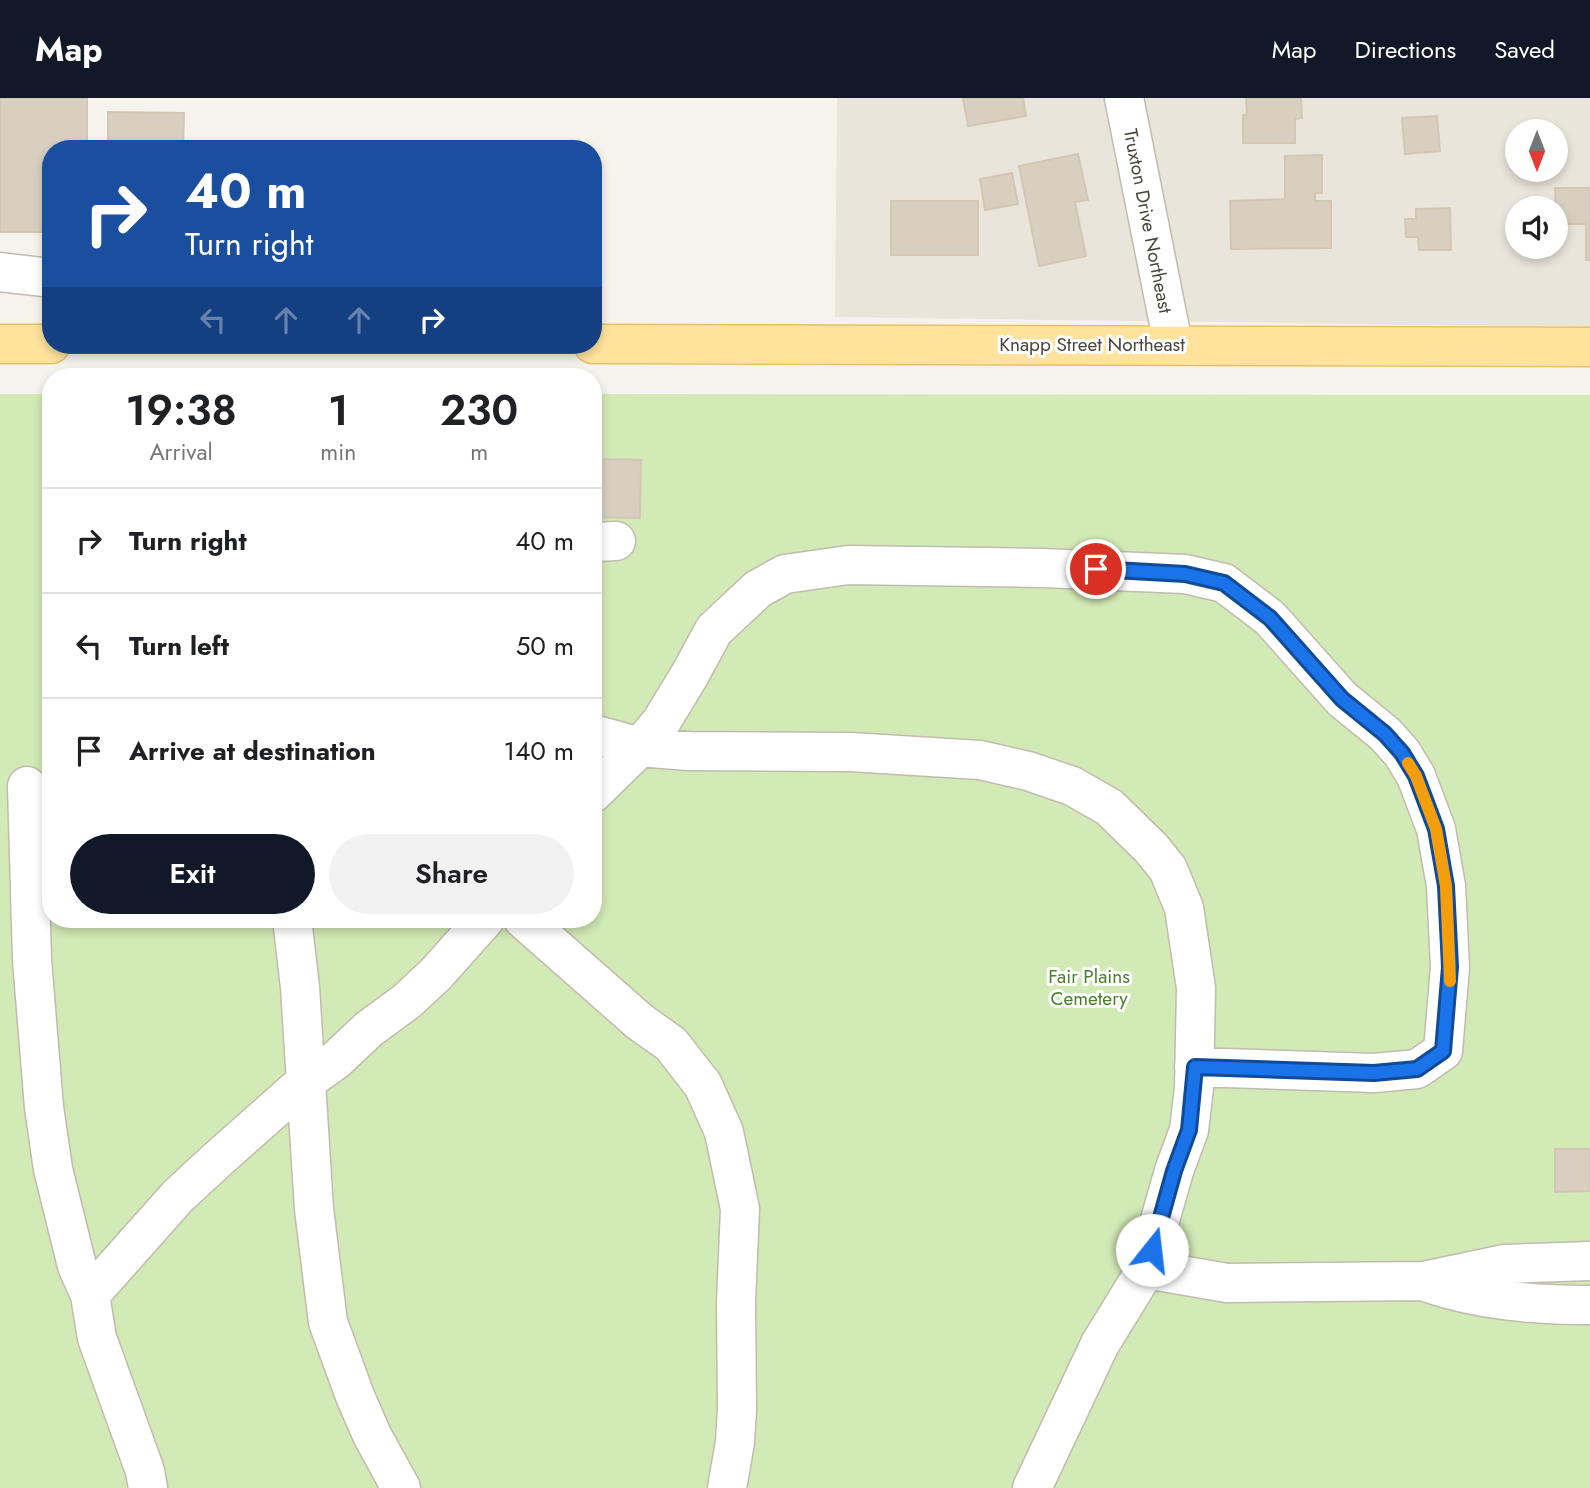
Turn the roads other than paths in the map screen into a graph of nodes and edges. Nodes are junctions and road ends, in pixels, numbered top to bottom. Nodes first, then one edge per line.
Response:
1 (1124, 98) edge
2 (0, 272) edge
3 (42, 277) edge
4 (0, 344) edge
5 (42, 344) edge
6 (602, 344) edge
7 (1173, 344) junction
8 (1590, 347) edge
9 (602, 736) edge
10 (640, 747) junction
11 (602, 784) edge
12 (26, 787) edge
13 (293, 928) edge
14 (477, 928) edge
15 (533, 928) edge
16 (1195, 1067) junction
17 (305, 1082) junction
18 (1590, 1261) edge
19 (1146, 1269) junction
20 (1423, 1281) junction
21 (90, 1295) junction
22 (1590, 1305) edge
23 (148, 1488) edge
24 (401, 1488) edge
25 (727, 1488) edge
26 (1032, 1488) edge

1 - 7 street, Truxton Drive Northeast
2 - 3 street
4 - 5 main road
6 - 7 main road, Knapp Street Northeast
7 - 8 main road, Knapp Street Northeast
9 - 10 street
10 - 11 street
10 - 16 street
10 - 16 street
12 - 21 street
13 - 17 street
14 - 17 street
15 - 25 street
16 - 19 street
17 - 21 street
17 - 24 street
18 - 20 street
19 - 20 street
19 - 26 street
20 - 22 street
21 - 23 street

